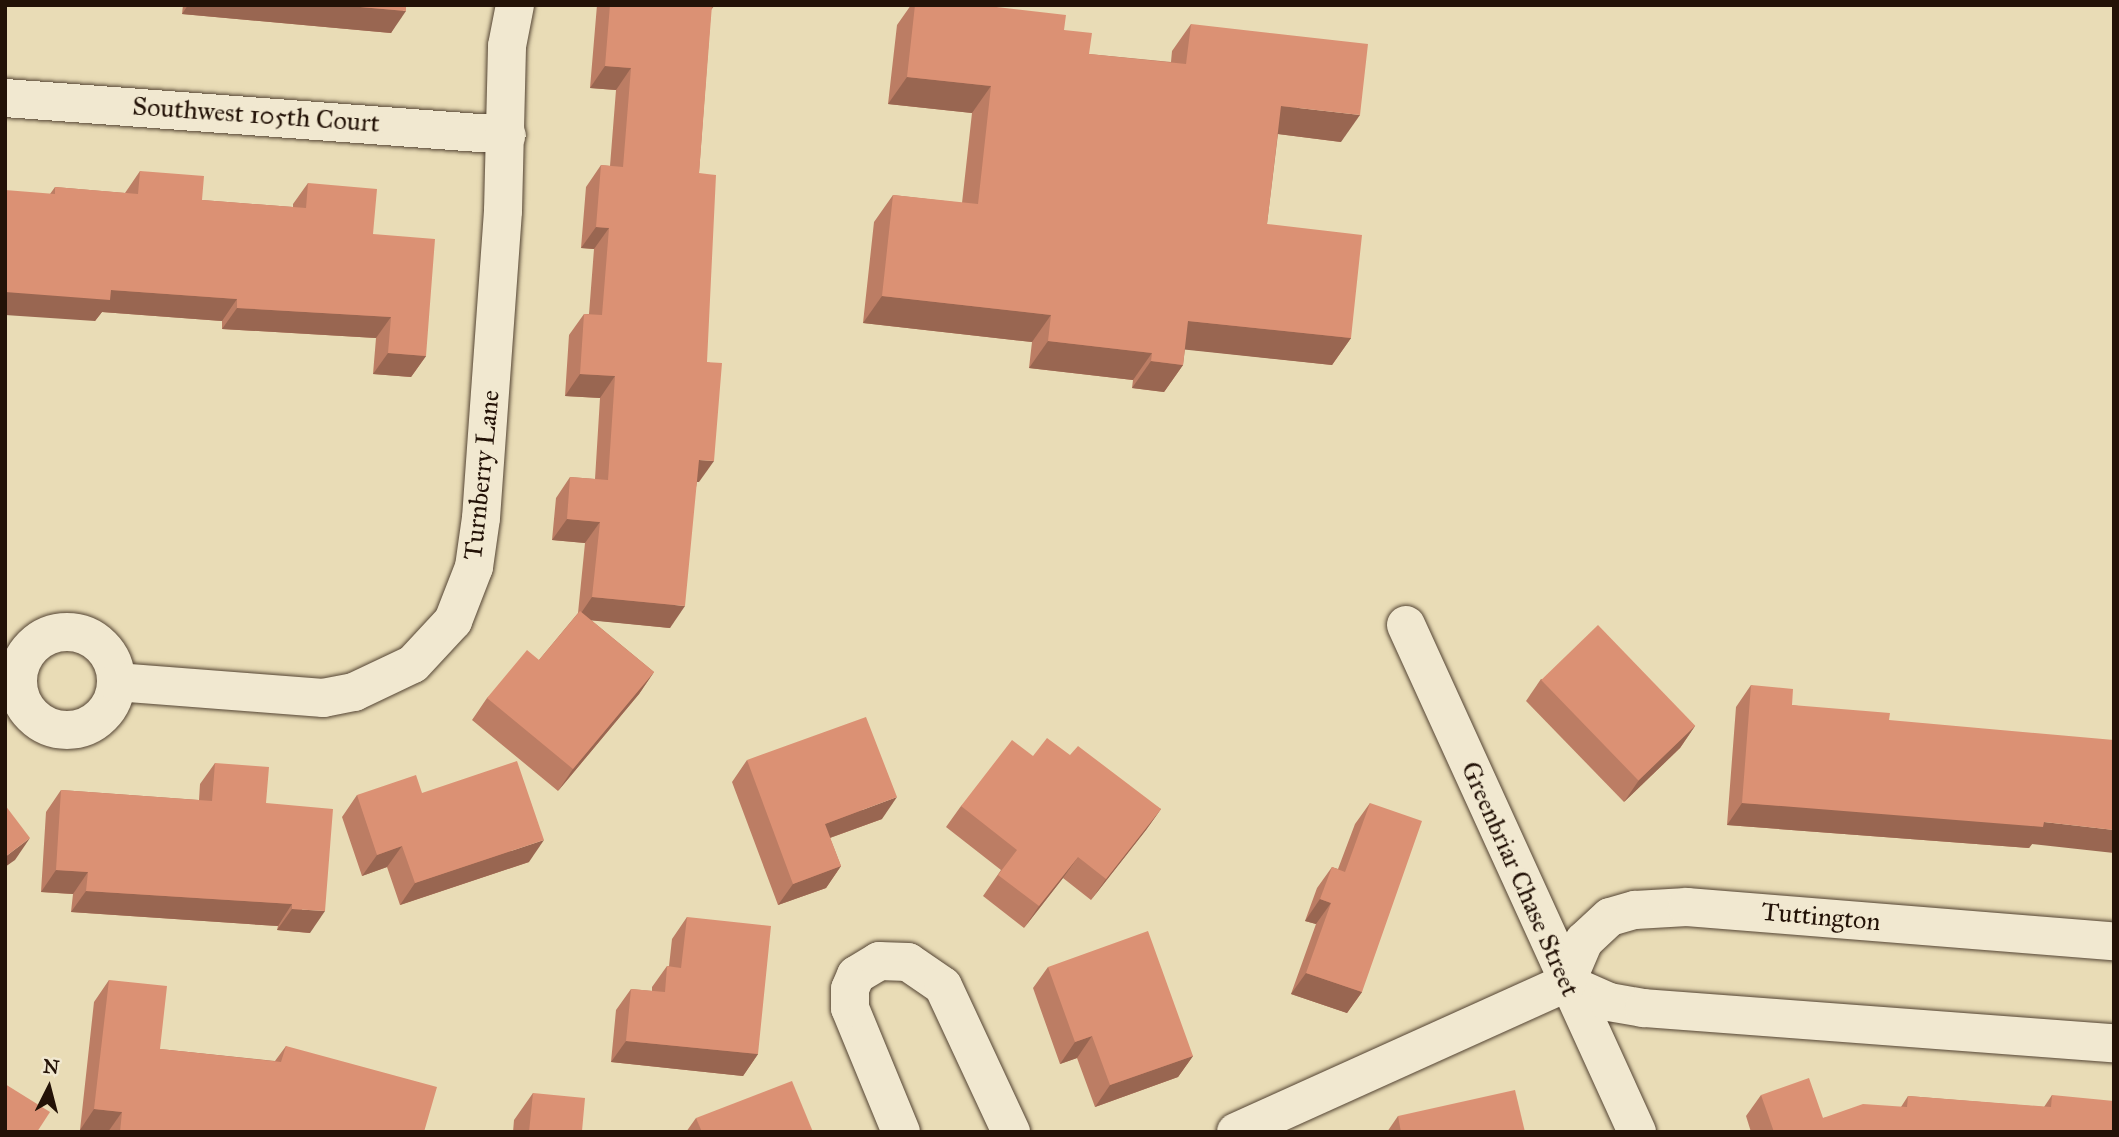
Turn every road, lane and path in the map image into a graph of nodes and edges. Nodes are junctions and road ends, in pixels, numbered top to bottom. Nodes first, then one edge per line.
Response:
1 (495, 5) edge
2 (515, 5) edge
3 (507, 46) junction
4 (5, 98) edge
5 (507, 135) junction
6 (1406, 625) dead end
7 (116, 682) dead end
8 (2114, 941) edge
9 (1566, 983) junction
10 (2114, 1043) edge
11 (901, 1132) edge
12 (1011, 1132) edge
13 (1236, 1132) edge
14 (1637, 1132) edge

1 - 3 street, Turnberry Lane
2 - 3 street, Turnberry Lane
3 - 5 street, Turnberry Lane
4 - 5 street, Southwest 105th Court
5 - 7 street, Turnberry Lane
6 - 9 street, Greenbriar Chase Street
8 - 9 street, Tuttington
9 - 10 street
9 - 13 street
9 - 14 street, Greenbriar Chase Street
11 - 12 street

